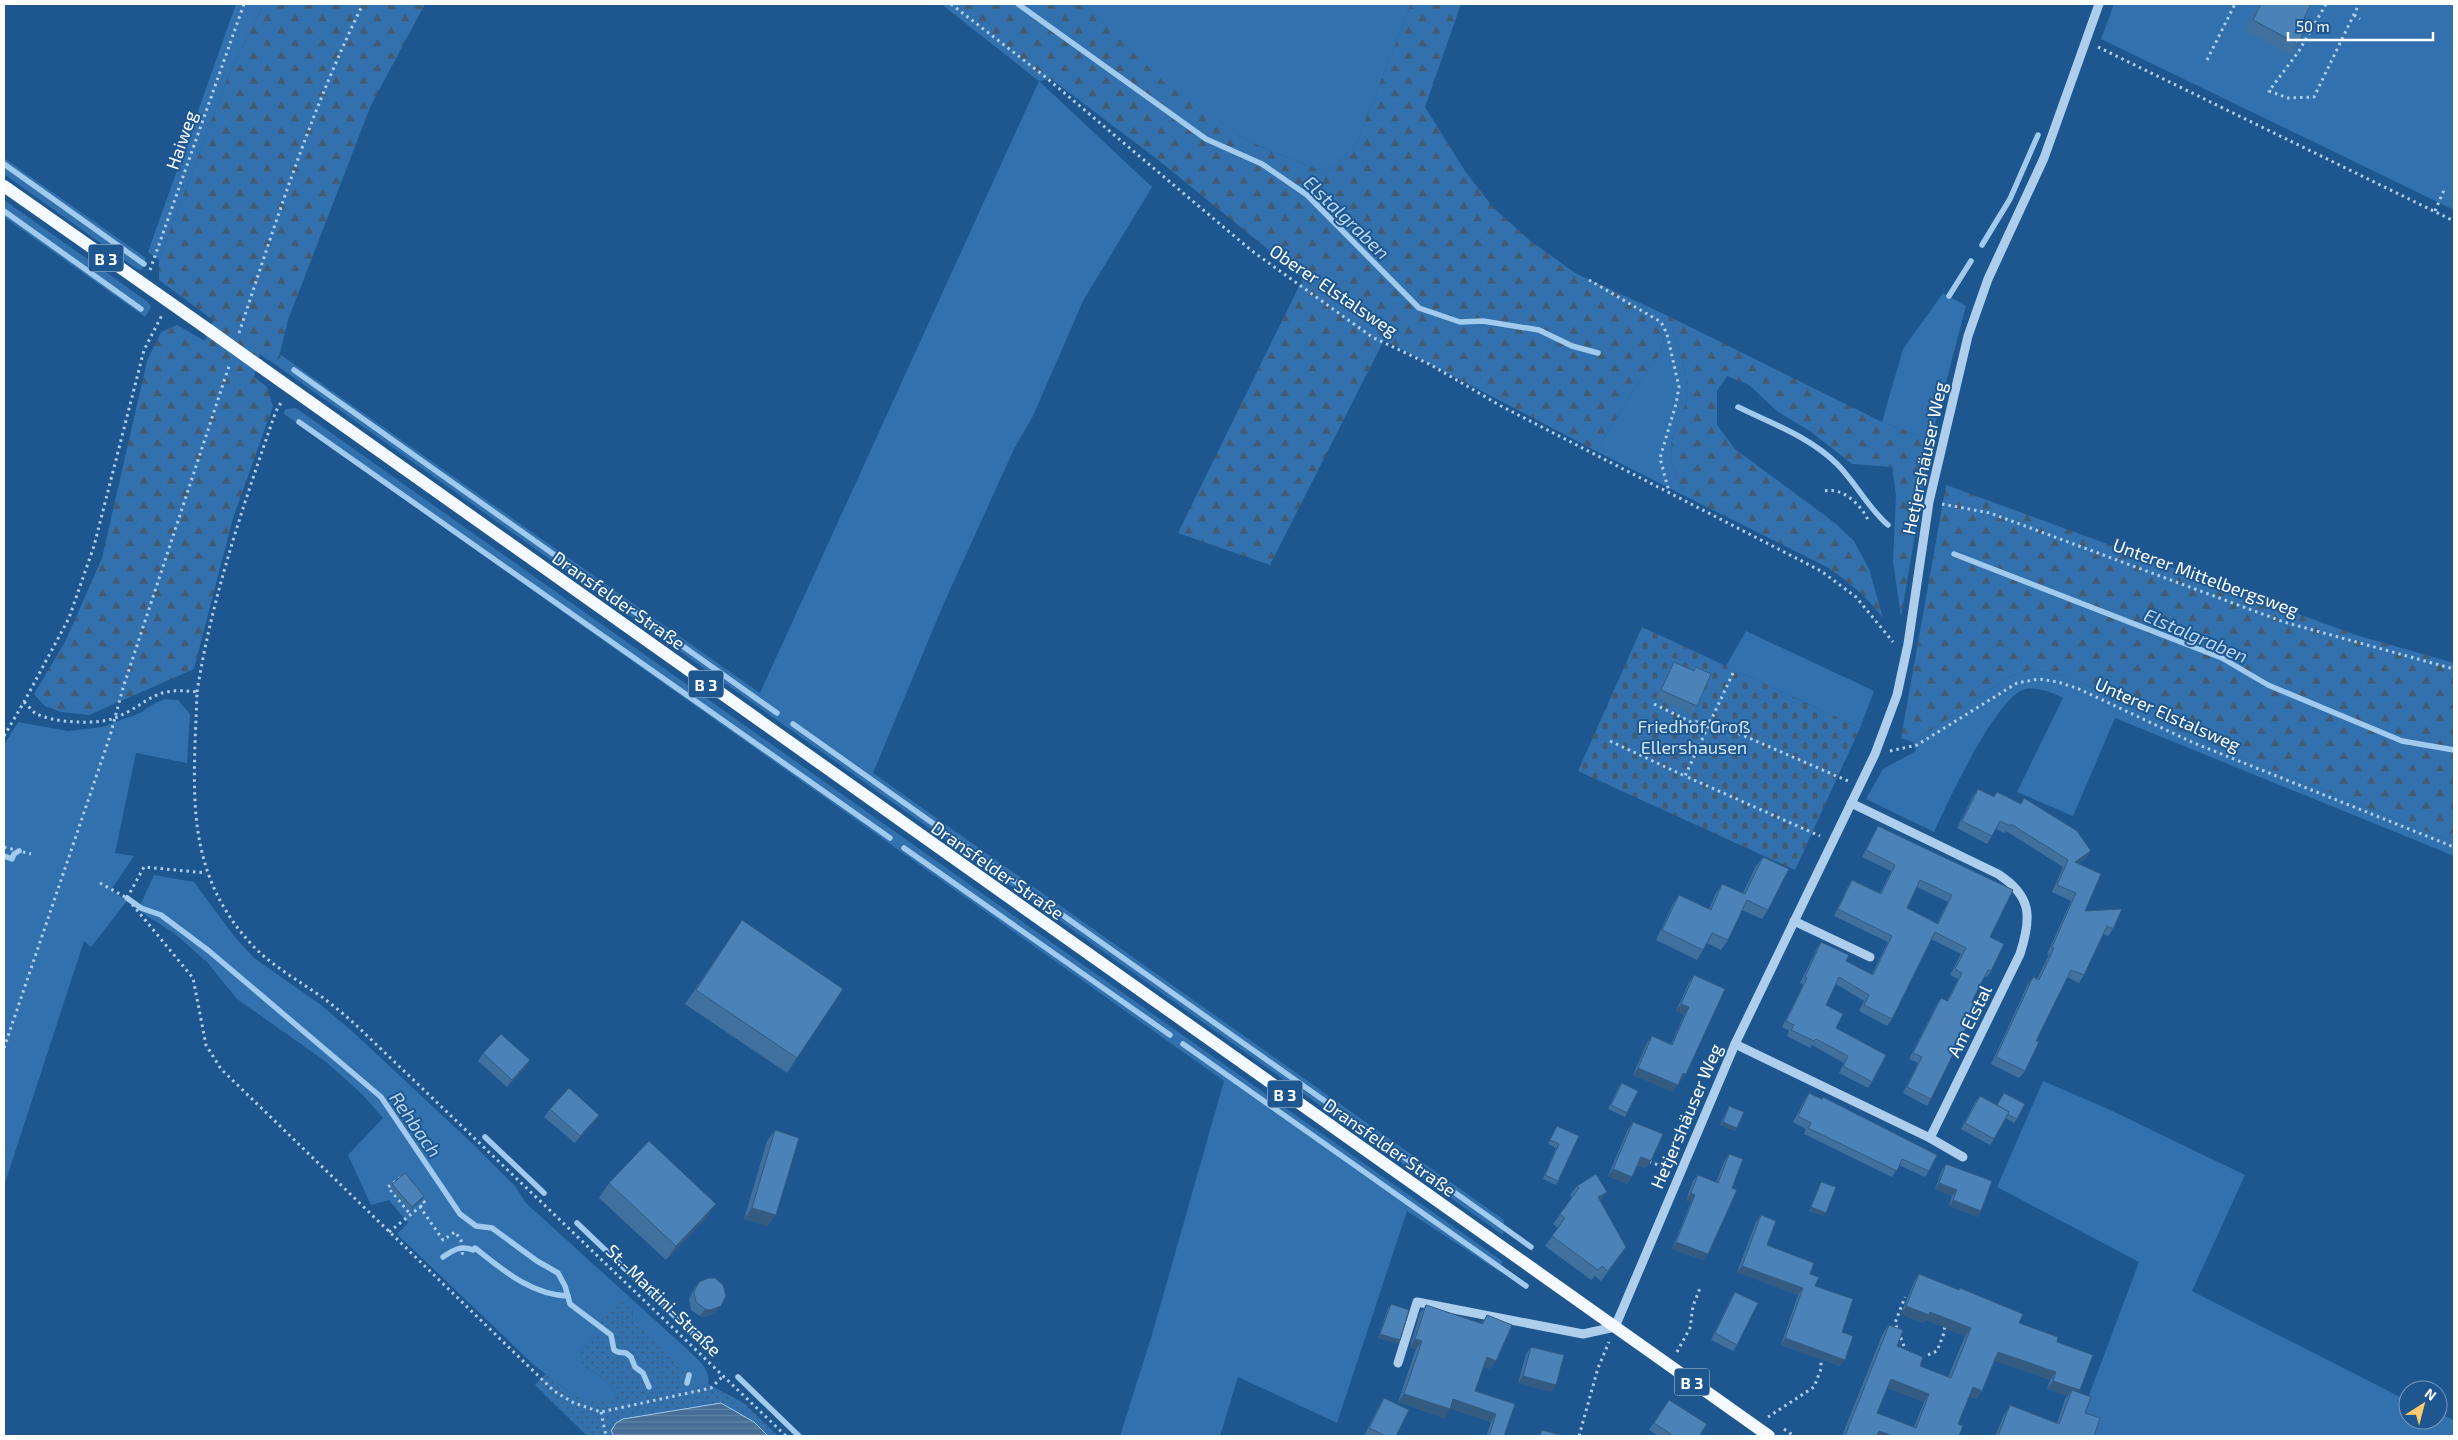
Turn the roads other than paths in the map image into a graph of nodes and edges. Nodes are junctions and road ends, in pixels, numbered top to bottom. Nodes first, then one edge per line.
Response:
1 (2099, 4) edge
2 (4, 186) edge
3 (1851, 803) junction
4 (1794, 921) junction
5 (1870, 957) dead end
6 (1735, 1044) junction
7 (1930, 1138) junction
8 (1963, 1156) dead end
9 (1615, 1327) junction
10 (1398, 1363) dead end
11 (1768, 1436) edge

1 - 3 street, Hetjershäuser Weg
2 - 9 main road, Dransfelder Straße / B 3, bridge
3 - 4 street, Hetjershäuser Weg
3 - 7 street, Am Elstal
4 - 5 street
4 - 6 street, Hetjershäuser Weg
6 - 7 street
6 - 9 street, Hetjershäuser Weg
7 - 8 street
9 - 10 street
9 - 11 main road, Dransfelder Straße / B 3

